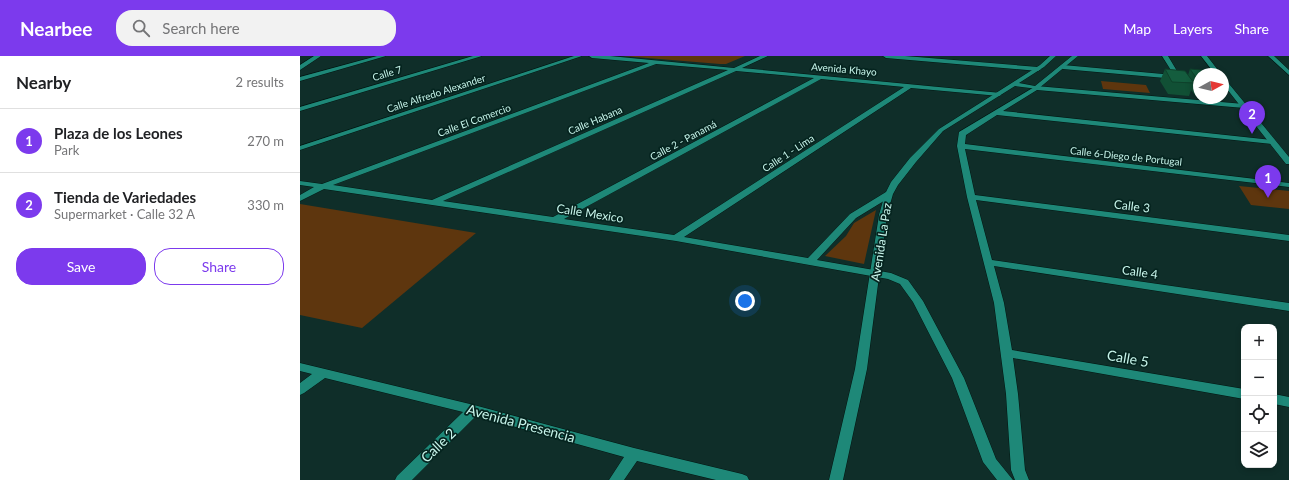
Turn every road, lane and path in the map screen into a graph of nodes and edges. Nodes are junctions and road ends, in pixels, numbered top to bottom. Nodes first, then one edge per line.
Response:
1 (318, 56) edge
2 (384, 56) edge
3 (479, 56) edge
4 (579, 56) edge
5 (592, 56) edge
6 (765, 56) edge
7 (886, 56) edge
8 (1053, 56) edge
9 (1075, 56) edge
10 (1165, 56) edge
11 (1204, 56) edge
12 (1271, 56) edge
13 (656, 62) junction
14 (1063, 67) junction
15 (300, 68) edge
16 (1213, 68) edge
17 (738, 69) junction
18 (1038, 69) junction
19 (1289, 72) edge
20 (821, 77) junction
21 (1178, 77) junction
22 (1193, 78) edge
23 (300, 79) edge
24 (1015, 84) junction
25 (911, 85) junction
26 (1036, 88) junction
27 (1229, 88) edge
28 (999, 94) junction
29 (1244, 106) junction
30 (300, 109) edge
31 (998, 112) junction
32 (1272, 142) junction
33 (961, 146) junction
34 (300, 148) edge
35 (1289, 162) edge
36 (300, 183) edge
37 (1289, 185) edge
38 (321, 187) junction
39 (889, 194) junction
40 (971, 197) junction
41 (300, 198) edge
42 (432, 203) junction
43 (555, 220) junction
44 (676, 238) junction
45 (1289, 238) edge
46 (810, 262) junction
47 (988, 262) junction
48 (876, 273) junction
49 (1289, 306) edge
50 (1007, 354) junction
51 (300, 367) edge
52 (324, 372) junction
53 (300, 390) edge
54 (1241, 393) edge
55 (1277, 400) edge
56 (1289, 402) edge
57 (474, 410) junction
58 (634, 454) junction
59 (402, 480) edge
60 (616, 480) edge
61 (742, 480) edge
62 (836, 480) edge
63 (1006, 480) edge
64 (1022, 480) edge

1 - 15 street
2 - 23 street, Calle 7
3 - 30 street, Calle 7
4 - 34 street, Calle Alfredo Alexander
5 - 13 street, Avenida Khayo
6 - 17 street, Calle Habana
7 - 18 street
8 - 18 street, Avenida La Paz
9 - 14 street
10 - 21 street
11 - 16 street
12 - 19 street
13 - 17 street, Avenida Khayo
13 - 38 street, Calle El Comercio
14 - 21 street
14 - 26 street
17 - 20 street, Avenida Khayo
17 - 42 street, Calle Habana
18 - 24 street, Avenida La Paz
20 - 25 street, Avenida Khayo
20 - 43 street, Calle 2 - Panamá
21 - 22 street
24 - 26 street
24 - 28 street, Avenida La Paz
25 - 28 street, Avenida Khayo
25 - 44 street, Calle 1 - Lima
26 - 29 street
26 - 31 street
27 - 29 street
28 - 39 street, Avenida La Paz
29 - 32 street
31 - 32 street
31 - 33 street
32 - 35 street
33 - 37 street, Calle 6-Diego de Portugal
33 - 40 street
36 - 38 street, Calle Mexico
38 - 41 street, Calle El Comercio
38 - 42 street, Calle Mexico
39 - 46 street
39 - 48 street, Avenida La Paz
40 - 45 street, Calle 3
40 - 47 street
42 - 43 street, Calle Mexico
43 - 44 street, Calle Mexico
44 - 46 street, Calle Mexico
46 - 48 street, Calle Mexico
47 - 49 street, Calle 4
47 - 50 street
48 - 62 street, Avenida La Paz
48 - 63 street, Calle Mexico
50 - 54 street, Calle 5
50 - 64 street
51 - 52 street, Avenida Presencia
52 - 53 street
52 - 57 street, Avenida Presencia
55 - 56 street
57 - 58 street, Avenida Presencia
57 - 59 street, Calle 2
58 - 60 street
58 - 61 street, Avenida Presencia

